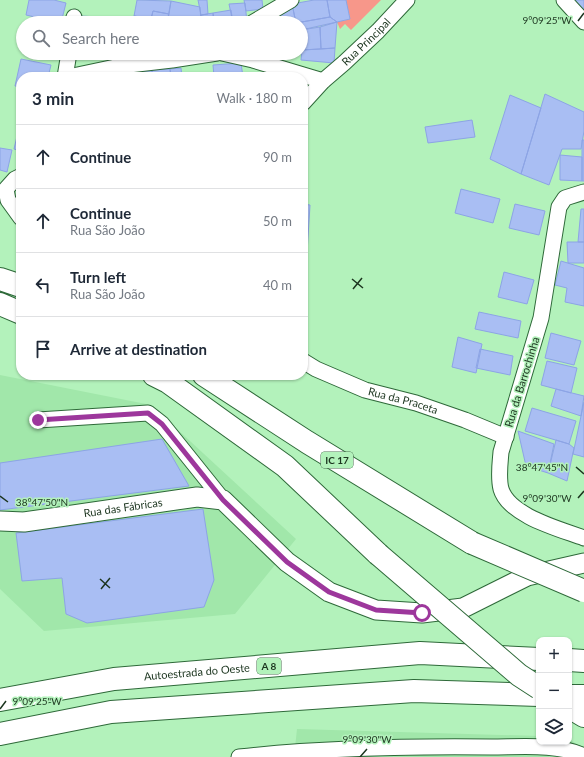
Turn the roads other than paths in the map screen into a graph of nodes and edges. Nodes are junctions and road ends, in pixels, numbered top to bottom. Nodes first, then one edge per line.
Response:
1 (291, 0) edge
2 (407, 0) edge
3 (564, 0) edge
4 (264, 16) edge
5 (584, 22) edge
6 (68, 60) edge
7 (172, 60) edge
8 (253, 60) edge
9 (67, 72) edge
10 (91, 72) edge
11 (293, 72) edge
12 (308, 76) edge
13 (323, 81) junction
14 (308, 98) edge
15 (16, 178) edge
16 (3, 192) edge
17 (584, 192) edge
18 (16, 213) edge
19 (0, 279) edge
20 (16, 284) edge
21 (0, 304) edge
22 (16, 310) edge
23 (308, 364) edge
24 (164, 380) edge
25 (212, 380) edge
26 (38, 420) dead end
27 (506, 437) junction
28 (223, 500) junction
29 (0, 521) edge
30 (584, 538) edge
31 (584, 563) edge
32 (584, 591) edge
33 (536, 659) edge
34 (572, 660) edge
35 (584, 661) edge
36 (536, 686) edge
37 (536, 695) edge
38 (572, 696) edge
39 (584, 696) edge
40 (0, 700) edge
41 (572, 709) edge
42 (584, 716) edge
43 (0, 734) edge
44 (544, 752) edge
45 (584, 756) edge
46 (239, 757) edge

1 - 4 street
2 - 13 street, Rua Principal
3 - 5 street
6 - 9 street
7 - 10 street
8 - 11 street
12 - 13 street
13 - 14 street, Rua Principal
15 - 16 street
16 - 18 street
17 - 27 street, Rua da Barrochinha
19 - 20 highway
21 - 22 highway
23 - 27 street, Rua da Praceta
24 - 36 highway, bridge
25 - 32 highway, IC 17, bridge
26 - 28 street
27 - 30 street, Rua da Barrochinha
28 - 29 street, Rua das Fábricas
28 - 31 street
33 - 40 highway, Autoestrada do Oeste / A 8
34 - 35 highway
37 - 43 highway
38 - 39 highway
41 - 42 highway
44 - 45 street
44 - 46 street

